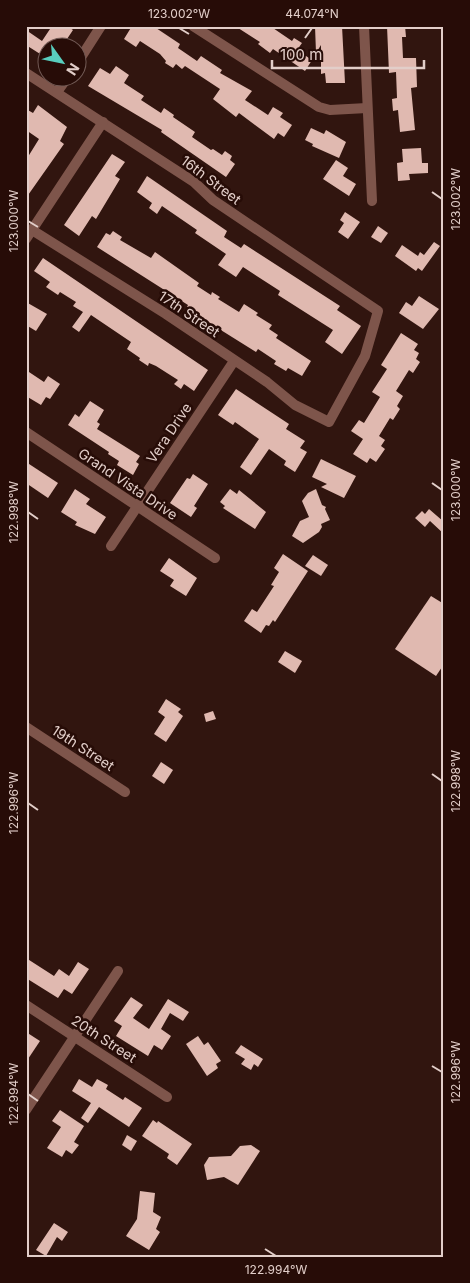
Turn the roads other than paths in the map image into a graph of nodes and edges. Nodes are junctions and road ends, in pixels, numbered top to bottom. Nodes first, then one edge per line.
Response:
1 (101, 26) edge
2 (193, 26) edge
3 (364, 26) edge
4 (88, 46) edge
5 (26, 73) edge
6 (60, 88) edge
7 (57, 92) junction
8 (367, 108) junction
9 (103, 122) junction
10 (372, 201) dead end
11 (32, 230) junction
12 (26, 239) edge
13 (234, 361) junction
14 (329, 422) joint
15 (26, 432) edge
16 (136, 506) junction
17 (111, 546) dead end
18 (215, 558) dead end
19 (26, 727) edge
20 (126, 792) dead end
21 (118, 971) dead end
22 (26, 1005) edge
23 (75, 1037) junction
24 (167, 1097) dead end
25 (26, 1110) edge

1 - 4 street
2 - 8 street
3 - 8 street
5 - 7 street, 16th Street
6 - 7 street
7 - 9 street, 16th Street
8 - 10 street
9 - 11 street
9 - 14 street, 16th Street
11 - 12 street
11 - 13 street, 17th Street
13 - 14 street, 17th Street
13 - 16 street, Vera Drive
15 - 16 street, Grand Vista Drive
16 - 17 street, Vera Drive
16 - 18 street, Grand Vista Drive
19 - 20 street, 19th Street
21 - 23 street
22 - 23 street, 20th Street
23 - 24 street, 20th Street
23 - 25 street

